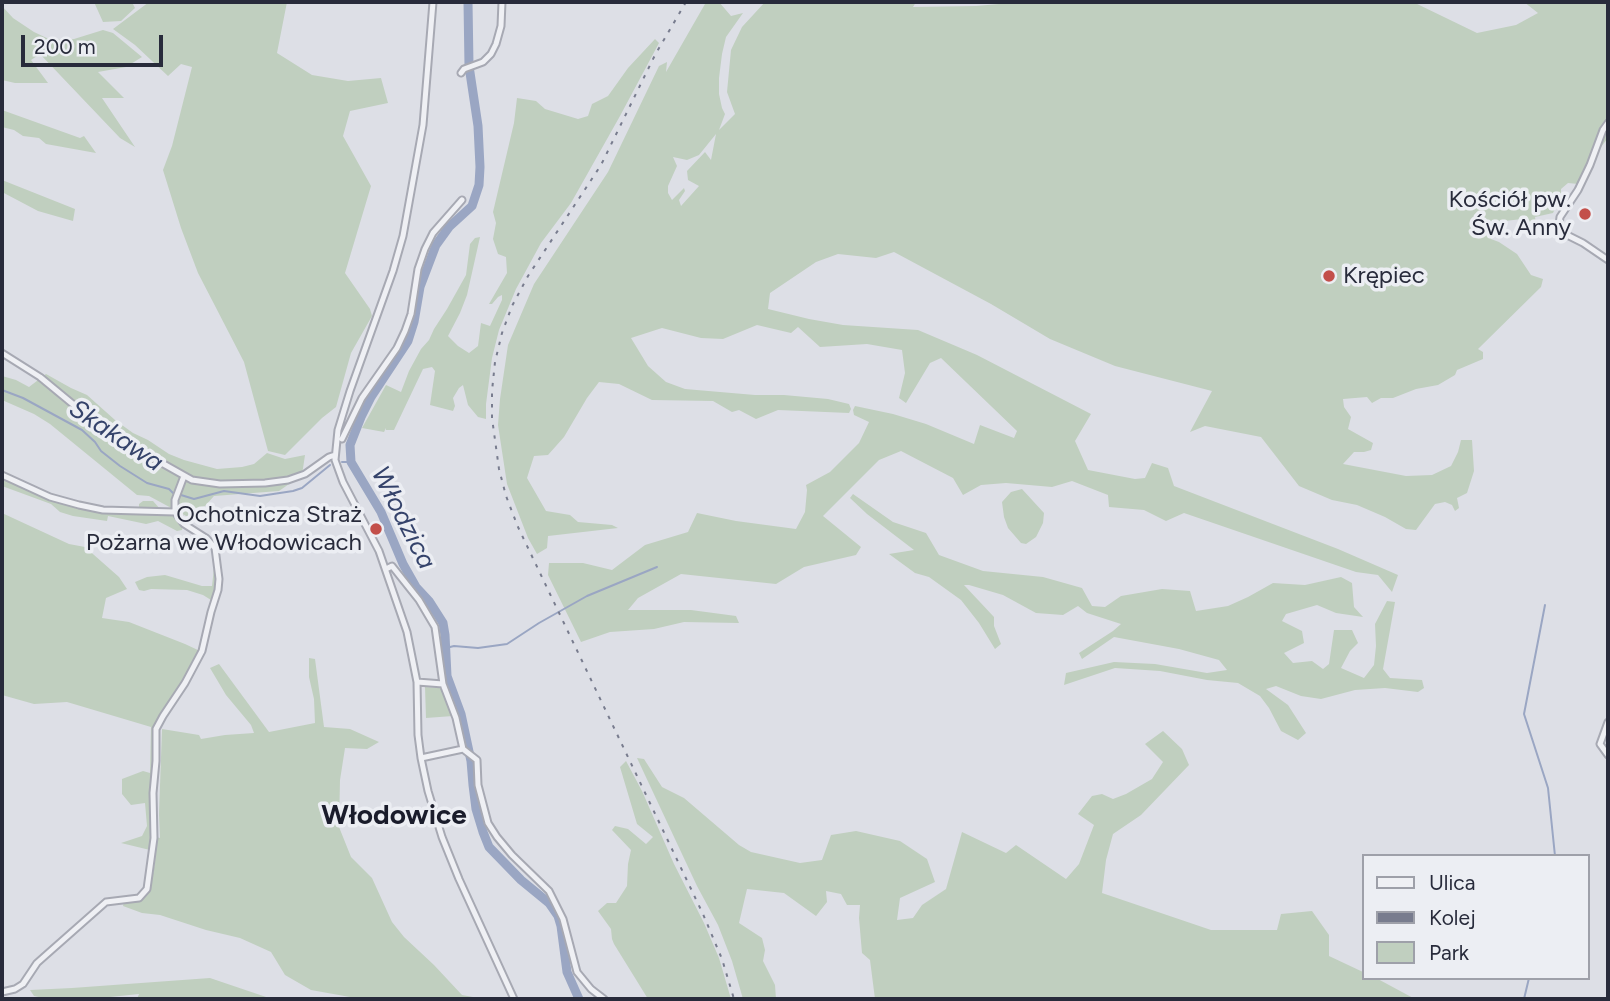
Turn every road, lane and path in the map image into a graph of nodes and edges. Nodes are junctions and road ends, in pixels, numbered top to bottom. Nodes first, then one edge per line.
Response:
1 (433, 2) edge
2 (502, 2) edge
3 (463, 71) dead end
4 (1608, 123) edge
5 (462, 200) dead end
6 (1608, 260) edge
7 (2, 353) edge
8 (342, 440) junction
9 (335, 456) junction
10 (2, 475) edge
11 (184, 476) junction
12 (175, 509) junction
13 (386, 569) junction
14 (417, 682) junction
15 (443, 684) junction
16 (1608, 722) edge
17 (465, 750) junction
18 (1608, 755) edge
19 (421, 758) junction
20 (2, 992) edge
21 (514, 999) edge
22 (604, 999) edge

1 - 8 street
2 - 3 street
4 - 6 street
5 - 8 street
7 - 11 street
8 - 9 street
9 - 11 street
9 - 13 street
10 - 12 street
11 - 12 street
12 - 20 street
13 - 14 street
13 - 15 street
14 - 15 street
14 - 19 street
15 - 17 street
16 - 18 street
17 - 19 street
17 - 22 street
19 - 21 street

